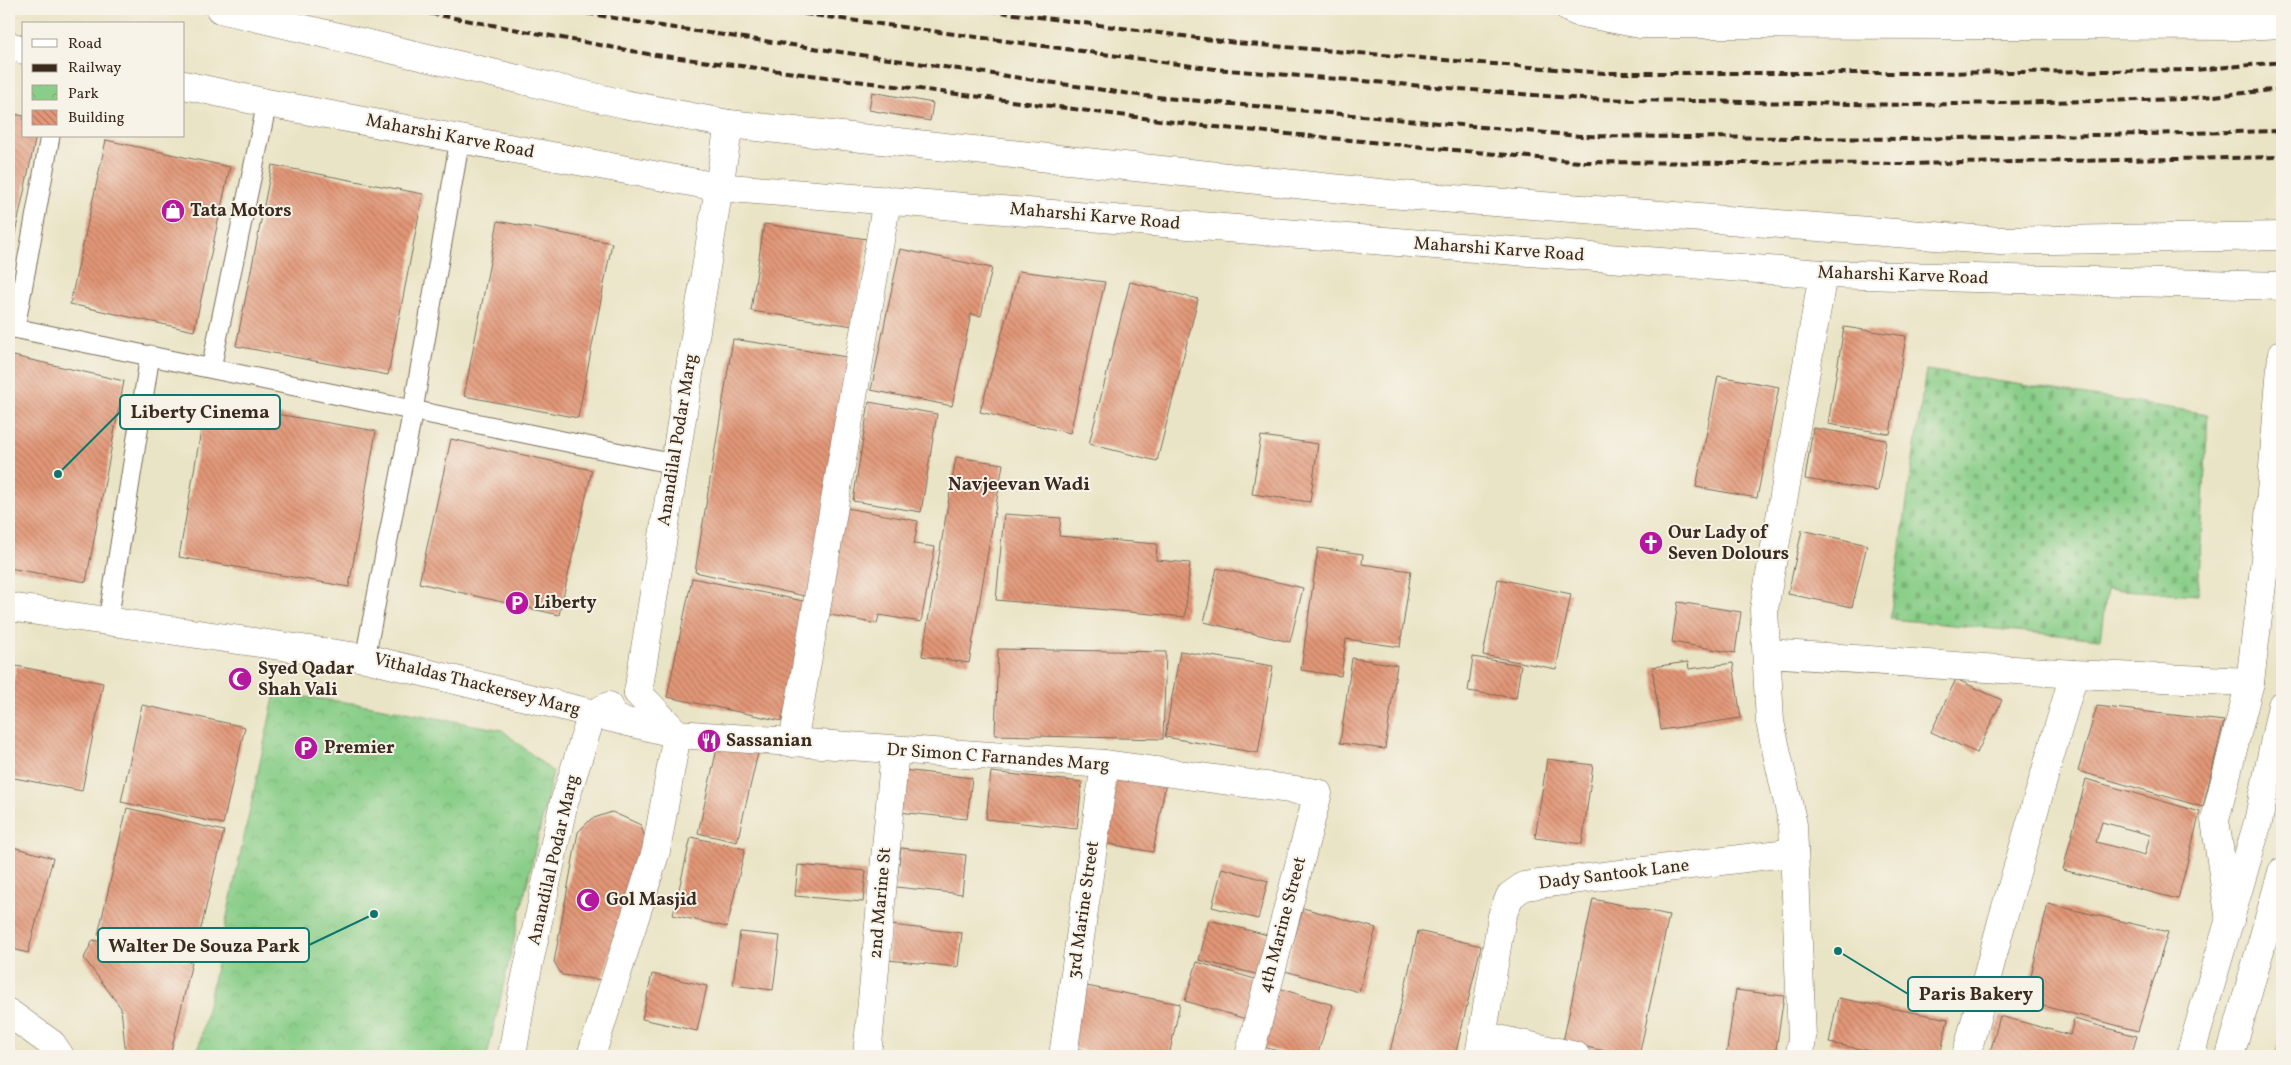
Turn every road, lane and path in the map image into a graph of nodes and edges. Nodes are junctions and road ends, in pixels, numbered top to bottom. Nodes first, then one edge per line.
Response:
1 (220, 9) edge
2 (1573, 11) edge
3 (2282, 24) edge
4 (9, 46) edge
5 (22, 49) edge
6 (185, 85) edge
7 (266, 103) junction
8 (729, 124) junction
9 (50, 138) edge
10 (460, 139) junction
11 (718, 187) junction
12 (887, 200) junction
13 (2282, 236) edge
14 (1823, 274) junction
15 (2282, 286) edge
16 (12, 327) edge
17 (2282, 354) edge
18 (150, 356) junction
19 (211, 368) junction
20 (413, 410) junction
21 (674, 464) junction
22 (9, 606) edge
23 (108, 621) junction
24 (1767, 653) junction
25 (365, 658) junction
26 (2074, 674) junction
27 (2250, 682) junction
28 (638, 693) junction
29 (2282, 705) edge
30 (592, 714) junction
31 (677, 734) junction
32 (793, 743) junction
33 (895, 750) junction
34 (1105, 764) junction
35 (1318, 793) joint
36 (1794, 852) junction
37 (2282, 872) edge
38 (2282, 902) edge
39 (2230, 921) junction
40 (2266, 928) junction
41 (9, 1013) edge
42 (1482, 1046) edge
43 (60, 1056) edge
44 (512, 1056) edge
45 (591, 1056) edge
46 (867, 1056) edge
47 (1063, 1056) edge
48 (1249, 1056) edge
49 (1576, 1056) edge
50 (1800, 1056) edge
51 (1966, 1056) edge
52 (2190, 1056) edge
53 (2230, 1056) edge

1 - 8 street
2 - 3 street
4 - 5 street
6 - 7 street, Maharshi Karve Road
7 - 10 street, Maharshi Karve Road
7 - 19 lane
8 - 11 street
8 - 13 street
9 - 16 lane
10 - 11 street, Maharshi Karve Road
10 - 20 lane
11 - 12 street, Maharshi Karve Road
11 - 21 street, Anandilal Podar Marg
12 - 14 street, Maharshi Karve Road
12 - 32 street
14 - 15 street, Maharshi Karve Road
14 - 24 street
16 - 18 lane
17 - 27 street
18 - 19 lane
18 - 23 lane
19 - 20 lane
20 - 21 lane
20 - 25 lane
21 - 28 street, Anandilal Podar Marg
22 - 23 street, Vithaldas Thackersey Marg
23 - 25 street, Vithaldas Thackersey Marg
24 - 26 street
24 - 36 street
25 - 30 street, Vithaldas Thackersey Marg
26 - 27 street
26 - 51 street
27 - 39 street
28 - 30 street
28 - 31 street
29 - 39 street
30 - 31 street, Vithaldas Thackersey Marg
30 - 44 street, Anandilal Podar Marg
31 - 32 street, Dr Simon C Farnandes Marg
31 - 45 street
32 - 33 street, Dr Simon C Farnandes Marg
33 - 34 street, Dr Simon C Farnandes Marg
33 - 46 street, 2nd Marine St
34 - 35 street, Dr Simon C Farnandes Marg
34 - 47 street, 3rd Marine Street
35 - 48 street, 4th Marine Street
36 - 42 street, Dady Santook Lane
36 - 50 street
37 - 40 street
38 - 40 street
39 - 52 street
40 - 53 street
41 - 43 street
42 - 49 street

